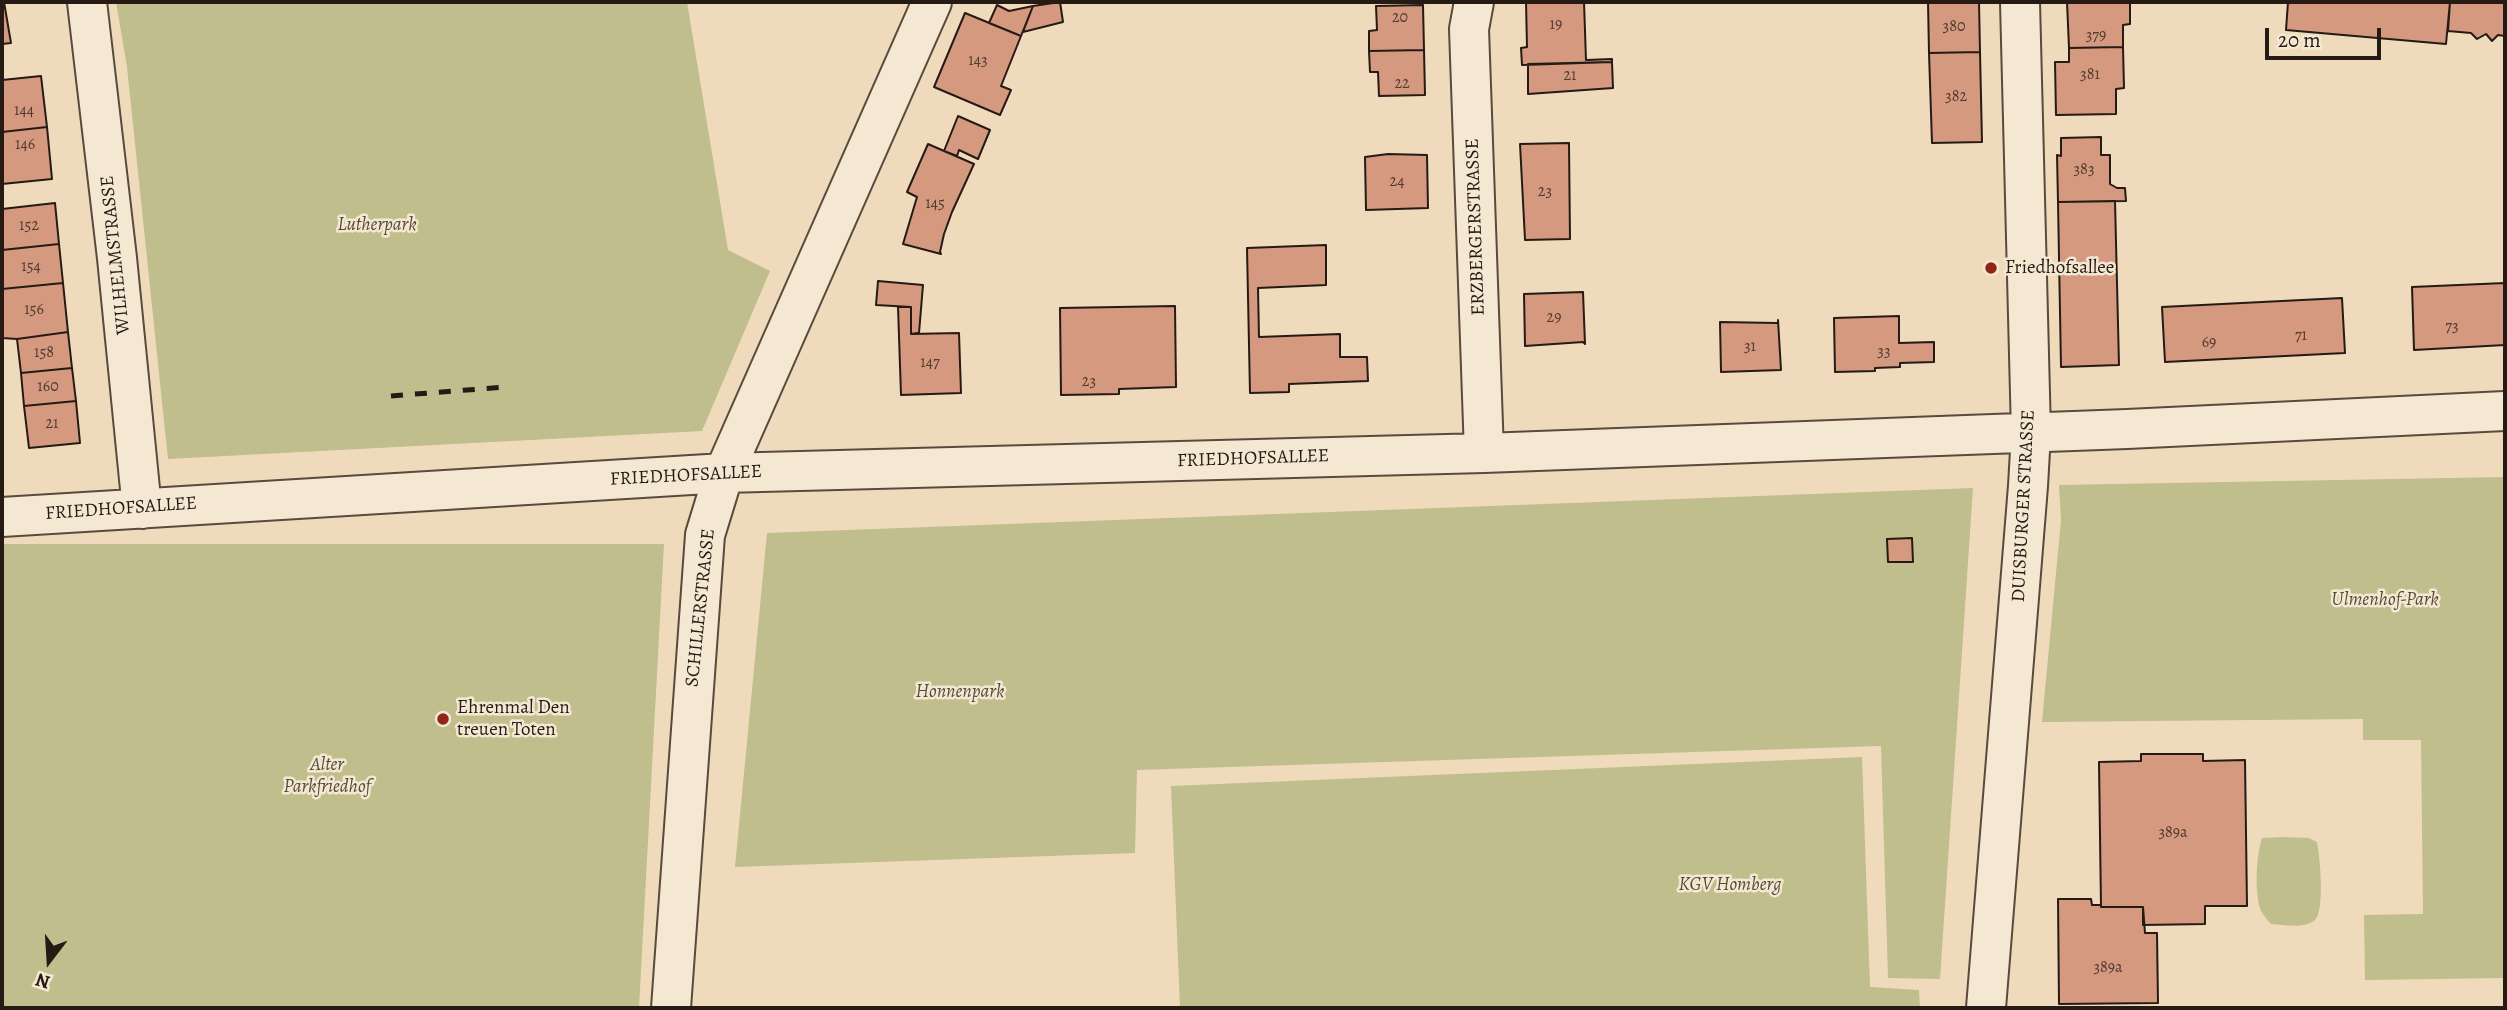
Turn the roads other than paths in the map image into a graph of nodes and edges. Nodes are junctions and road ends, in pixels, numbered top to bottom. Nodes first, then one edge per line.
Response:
1 (87, 2) edge
2 (932, 2) edge
3 (1474, 2) edge
4 (2020, 2) edge
5 (2505, 411) edge
6 (2031, 432) junction
7 (1484, 453) junction
8 (724, 473) junction
9 (142, 509) junction
10 (2, 517) edge
11 (671, 1008) edge
12 (1986, 1008) edge

1 - 9 street, WILHELMSTRASSE
2 - 8 street, SCHILLERSTRASSE
3 - 7 street, ERZBERGERSTRASSE
4 - 6 street, DUISBURGER STRASSE
5 - 6 street, FRIEDHOFSALLEE
6 - 7 street, FRIEDHOFSALLEE
6 - 12 street, DUISBURGER STRASSE
7 - 8 street, FRIEDHOFSALLEE
8 - 9 street, FRIEDHOFSALLEE
8 - 11 street, SCHILLERSTRASSE
9 - 10 street, FRIEDHOFSALLEE

